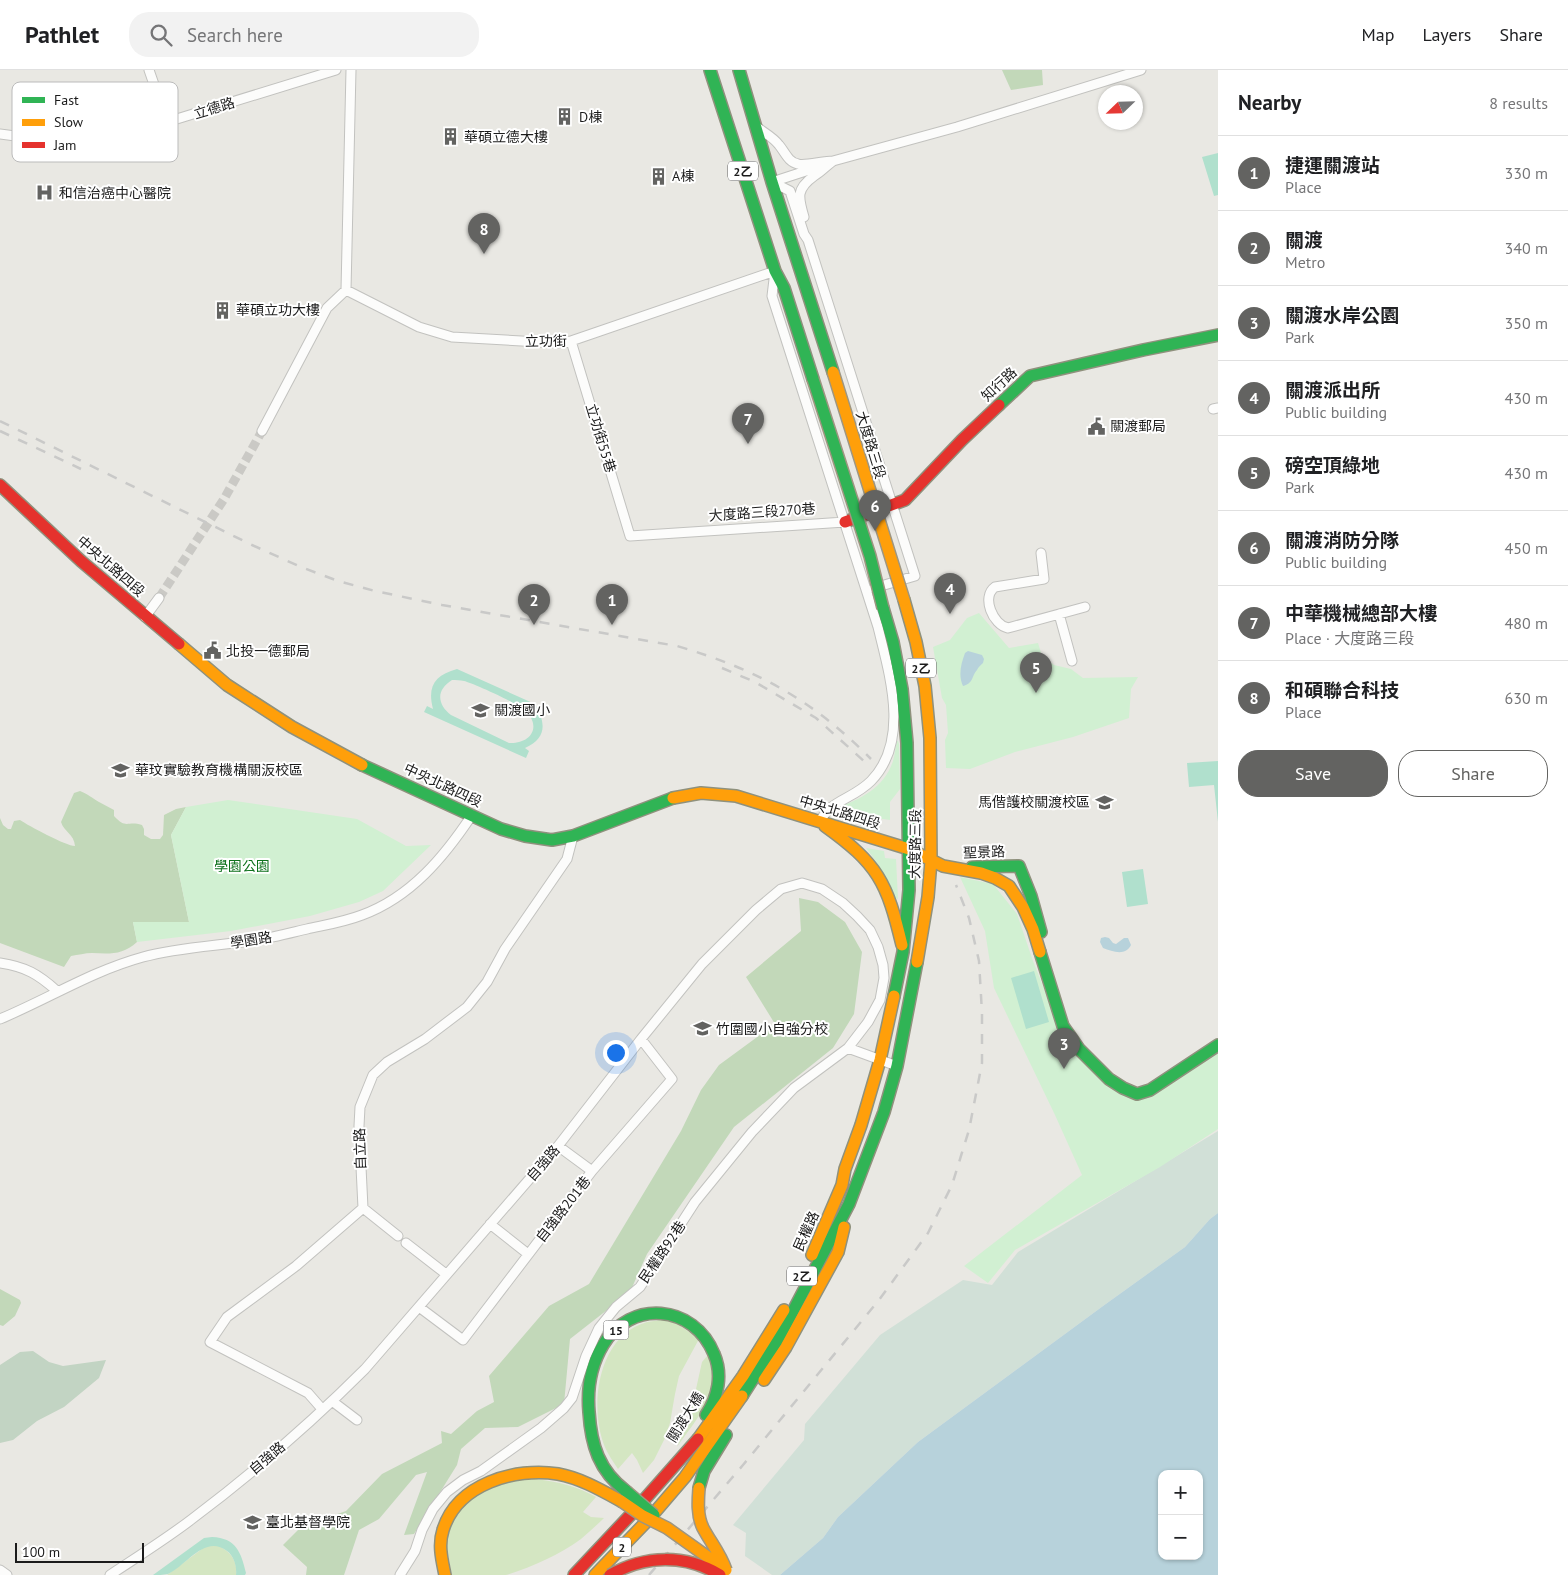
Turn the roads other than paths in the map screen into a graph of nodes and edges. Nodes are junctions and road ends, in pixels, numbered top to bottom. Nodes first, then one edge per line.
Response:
1 (149, 70) edge
2 (336, 70) edge
3 (351, 70) edge
4 (710, 70) edge
5 (739, 70) edge
6 (1141, 70) edge
7 (153, 82) edge
8 (178, 118) edge
9 (757, 127) junction
10 (833, 161) junction
11 (822, 169) junction
12 (772, 182) junction
13 (808, 240) junction
14 (776, 272) junction
15 (346, 290) junction
16 (1218, 335) edge
17 (571, 341) junction
18 (262, 431) tunnel mouth
19 (0, 485) edge
20 (893, 505) junction
21 (845, 522) junction
22 (630, 536) joint
23 (1040, 553) dead end
24 (867, 590) junction
25 (159, 598) tunnel mouth
26 (1085, 607) dead end
27 (1059, 614) junction
28 (145, 617) junction
29 (1072, 661) dead end
30 (472, 815) junction
31 (820, 821) junction
32 (573, 836) junction
33 (909, 849) junction
34 (931, 861) junction
35 (1019, 866) junction
36 (949, 868) junction
37 (982, 873) junction
38 (909, 890) joint
39 (928, 897) joint
40 (903, 952) junction
41 (0, 963) edge
42 (1046, 964) junction
43 (57, 991) junction
44 (0, 1019) edge
45 (641, 1039) junction
46 (1218, 1045) edge
47 (848, 1048) junction
48 (880, 1060) junction
49 (897, 1066) junction
50 (558, 1146) junction
51 (592, 1171) junction
52 (849, 1204) junction
53 (363, 1208) junction
54 (490, 1224) junction
55 (398, 1236) dead end
56 (406, 1242) dead end
57 (528, 1254) junction
58 (446, 1274) junction
59 (419, 1307) junction
60 (748, 1379) junction
61 (332, 1401) junction
62 (322, 1410) junction
63 (357, 1420) dead end
64 (676, 1462) junction
65 (624, 1496) junction
66 (636, 1509) joint
67 (649, 1519) joint
68 (586, 1560) junction
69 (0, 1570) edge
70 (726, 1573) edge
71 (7, 1575) edge
72 (110, 1575) edge
73 (400, 1575) edge
74 (445, 1575) edge
75 (567, 1575) edge
76 (574, 1575) edge
77 (594, 1575) edge
78 (610, 1575) edge

1 - 7 street
2 - 8 street, 立德路
3 - 15 street
4 - 14 main road, 大度路三段 / 2乙
5 - 9 main road, 大度路三段 / 2乙
6 - 10 street
9 - 10 street
9 - 12 main road, 大度路三段 / 2乙
10 - 11 street
11 - 12 street
11 - 13 street
12 - 13 street
12 - 34 main road, 大度路三段 / 2乙, bridge
13 - 20 street, 大度路三段
14 - 17 street, 立功街
14 - 21 street, 大度路三段
14 - 33 main road, 大度路三段 / 2乙, bridge
15 - 17 street, 立功街
15 - 18 street
16 - 20 main road, 知行路
17 - 22 street, 立功街55巷
19 - 28 main road, 中央北路四段
20 - 21 main road, 大度路三段270巷
20 - 24 street, 大度路三段
21 - 22 street, 大度路三段270巷
21 - 24 street, 大度路三段
23 - 27 street
24 - 31 street, 大度路三段
25 - 28 street
26 - 27 street
27 - 29 street
28 - 30 main road, 中央北路四段
30 - 32 main road, 中央北路四段
30 - 43 street, 學園路
31 - 32 main road, 中央北路四段
31 - 33 main road, 中央北路四段
31 - 40 main road
32 - 53 street, 自立路
33 - 34 main road, 中央北路四段
33 - 38 main road, 大度路三段 / 2乙
34 - 36 main road, 中央北路四段
34 - 39 main road, 大度路三段 / 2乙
35 - 36 main road, 聖景路
35 - 37 main road
35 - 42 main road
36 - 37 main road
37 - 42 main road
38 - 40 main road, 民權路 / 2乙
39 - 49 main road, 民權路 / 2乙
40 - 48 main road, 民權路 / 2乙
41 - 43 street
42 - 46 main road
43 - 44 street, 學園路
45 - 47 street, 自強路
45 - 50 street, 自強路
45 - 51 street, 自強路201巷
47 - 48 street
47 - 73 street, 民權路92巷
48 - 49 street
48 - 60 main road, 民權路 / 2乙
49 - 52 main road, 民權路 / 2乙
50 - 51 street
50 - 54 street, 自強路
51 - 57 street, 自強路201巷
52 - 60 main road, 民權路 / 2乙
52 - 70 main road, bridge
53 - 55 street
53 - 62 street
54 - 57 street
54 - 58 street, 自強路
56 - 58 street
57 - 59 street, 自強路201巷
58 - 59 street, 自強路
59 - 61 street, 自強路
60 - 64 main road, 民權路 / 2乙
60 - 67 main road, 民權路 / 2乙
61 - 62 street, 自強路
61 - 63 street
62 - 72 street, 自強路
64 - 65 main road, 關渡大橋 / 15
64 - 66 main road, 民權路 / 2乙
65 - 70 main road, 關渡大橋 / 15, bridge
65 - 74 main road, 關渡大橋 / 15
66 - 68 main road, 民權路 / 2
67 - 77 main road, 民權路 / 2
68 - 75 main road
68 - 76 main road, 民權路 / 2
69 - 71 street
70 - 78 main road, bridge

